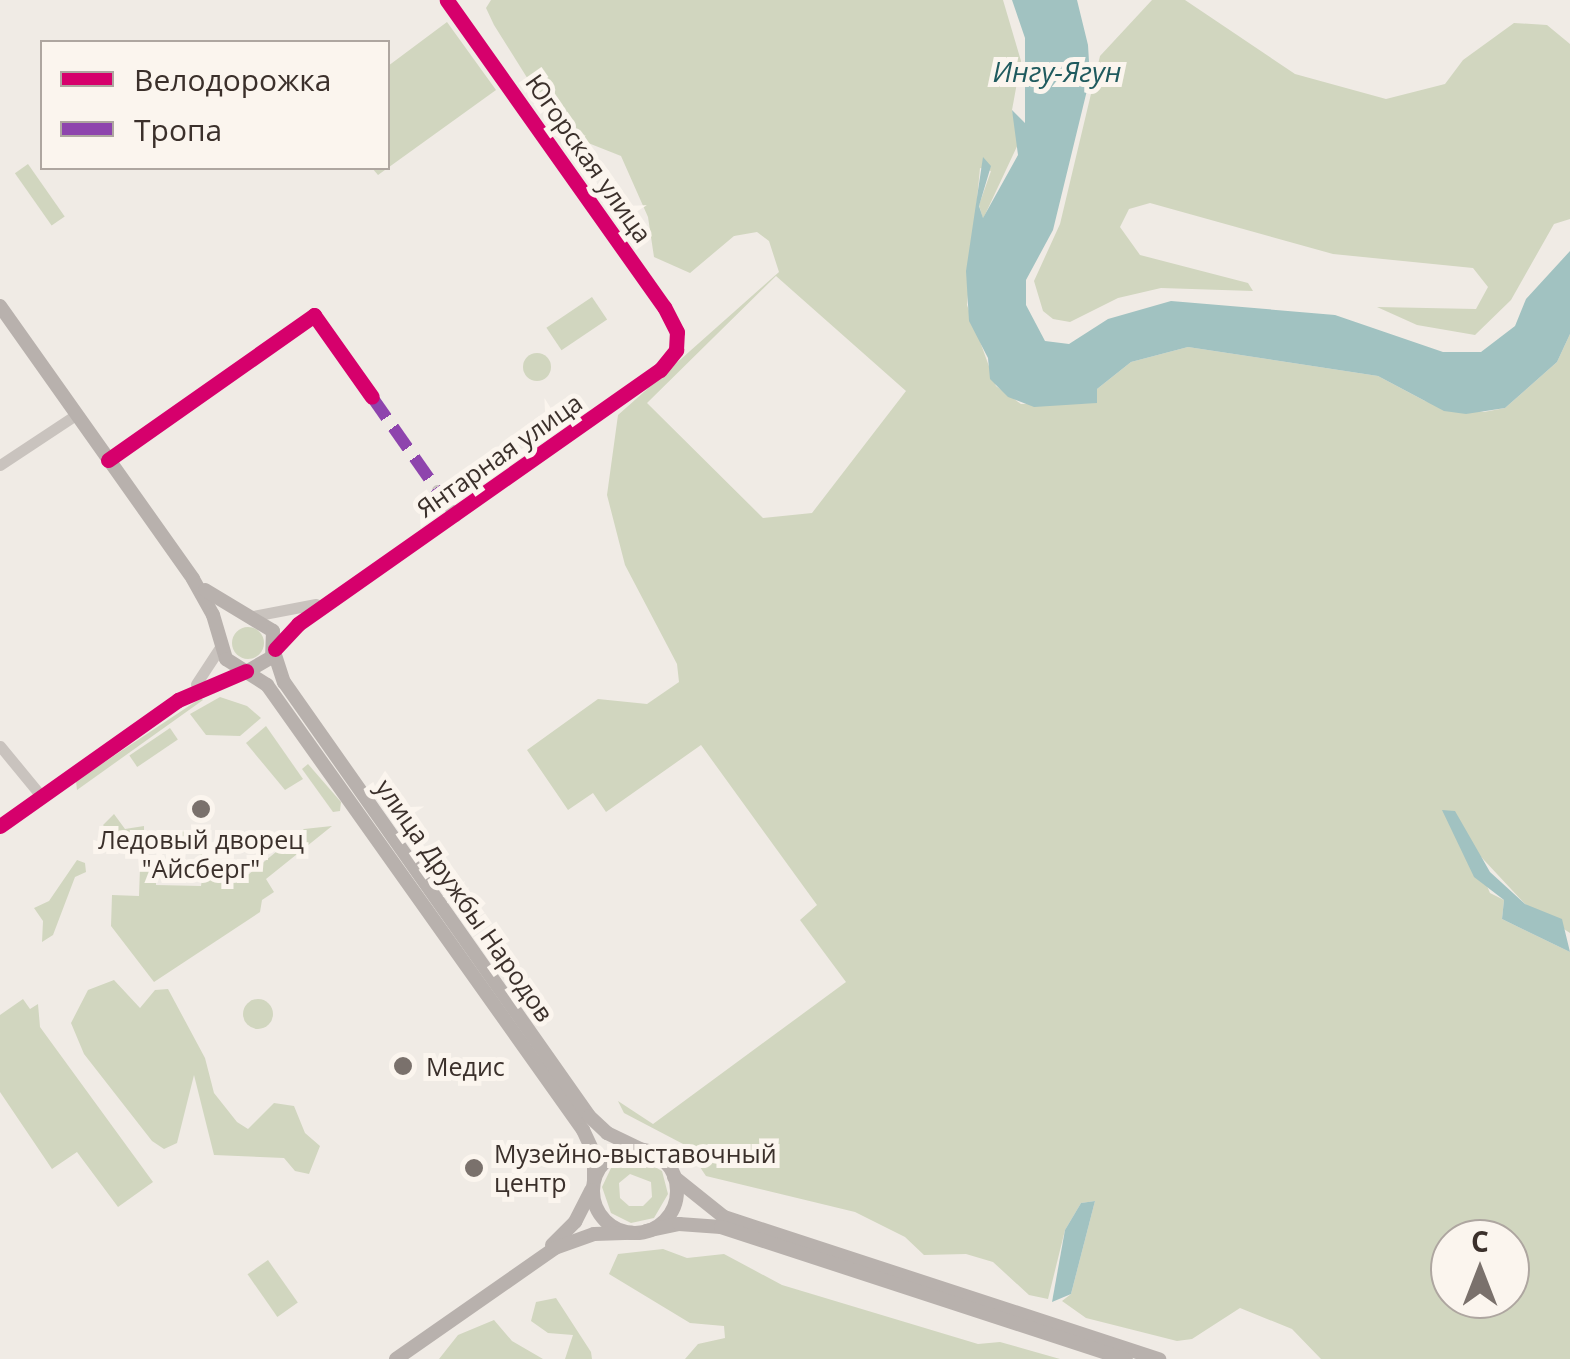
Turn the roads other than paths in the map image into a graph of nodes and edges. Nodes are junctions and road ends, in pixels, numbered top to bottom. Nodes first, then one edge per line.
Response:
1 (446, 0) edge
2 (0, 306) edge
3 (676, 350) joint
4 (372, 397) dead end
5 (76, 414) junction
6 (108, 460) junction
7 (0, 465) edge
8 (437, 490) dead end
9 (456, 516) junction
10 (193, 579) junction
11 (342, 592) junction
12 (251, 616) junction
13 (221, 644) junction
14 (275, 650) junction
15 (246, 670) junction
16 (178, 700) junction
17 (0, 746) edge
18 (42, 796) junction
19 (0, 826) edge
20 (644, 1150) junction
21 (674, 1177) junction
22 (594, 1182) junction
23 (639, 1232) junction
24 (535, 1260) junction
25 (396, 1359) edge
26 (1126, 1359) edge
27 (1159, 1359) edge

1 - 3 street, Югорская улица
2 - 5 main road
3 - 9 street, Янтарная улица
4 - 6 street
5 - 6 main road
5 - 7 street
6 - 10 main road
8 - 9 street
9 - 11 street, Янтарная улица
10 - 12 main road
10 - 13 main road
11 - 12 street
11 - 14 street
12 - 13 main road
12 - 14 main road
13 - 15 main road
13 - 16 street
14 - 15 main road
14 - 20 main road, улица Дружбы Народов
15 - 16 street
15 - 22 main road, улица Дружбы Народов
16 - 18 street
17 - 18 street
18 - 19 street
20 - 21 main road
20 - 22 main road
21 - 23 main road
21 - 27 main road
22 - 23 main road
22 - 24 main road
23 - 24 main road
23 - 26 main road
24 - 25 main road

